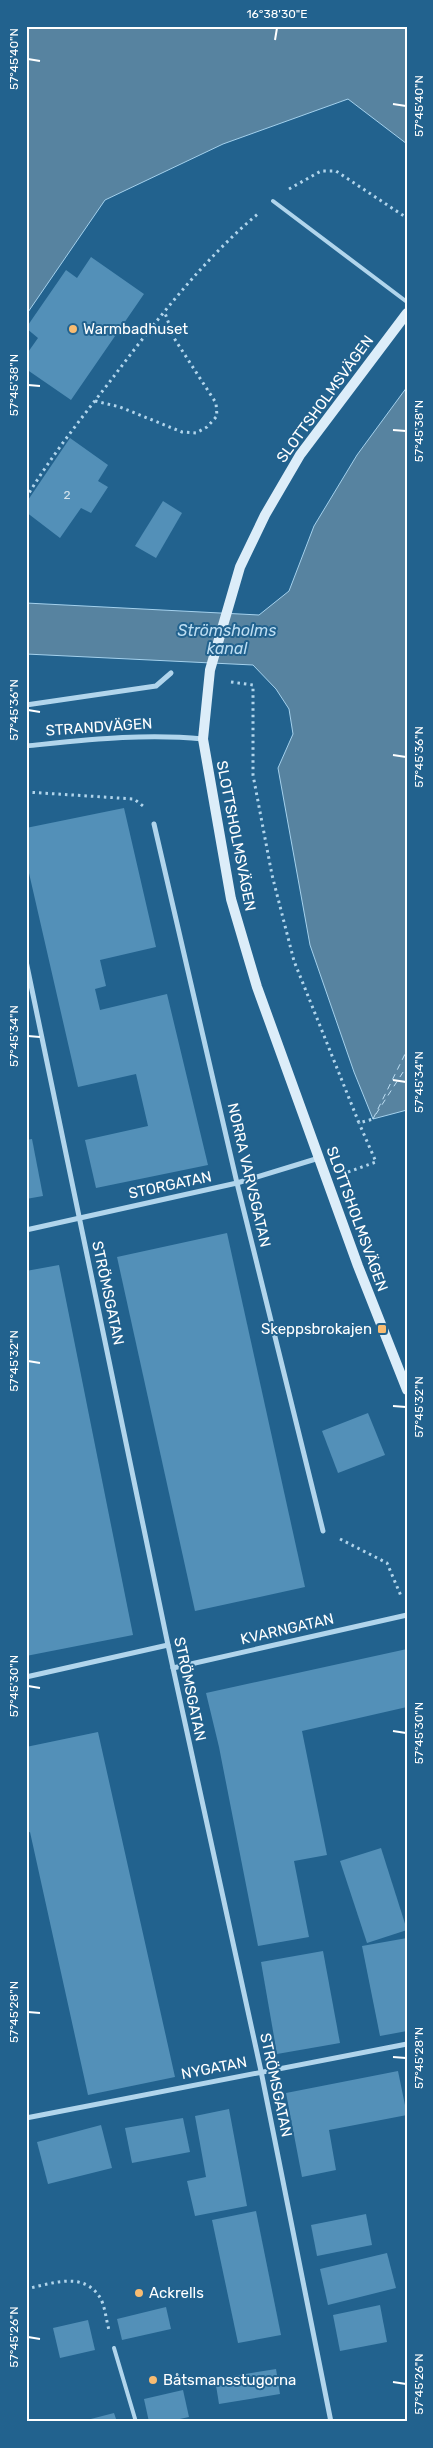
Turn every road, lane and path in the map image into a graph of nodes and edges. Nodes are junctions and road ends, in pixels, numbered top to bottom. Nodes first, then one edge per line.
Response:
1 (273, 201) dead end
2 (407, 302) edge
3 (407, 313) edge
4 (95, 401) junction
5 (26, 498) edge
6 (170, 673) dead end
7 (209, 674) junction
8 (26, 705) edge
9 (203, 739) junction
10 (26, 746) edge
11 (26, 792) edge
12 (154, 824) joint
13 (26, 962) edge
14 (373, 1119) dead end
15 (359, 1123) junction
16 (318, 1158) junction
17 (327, 1180) junction
18 (237, 1183) junction
19 (80, 1217) junction
20 (26, 1230) edge
21 (407, 1390) edge
22 (323, 1531) joint
23 (404, 1602) dead end
24 (407, 1615) edge
25 (168, 1645) junction
26 (173, 1668) junction
27 (26, 1677) edge
28 (407, 2044) edge
29 (261, 2072) junction
30 (26, 2118) edge
31 (26, 2289) edge
32 (114, 2348) joint
33 (136, 2422) edge
34 (330, 2422) edge

1 - 2 lane
3 - 7 street, SLOTTSHOLMSVÄGEN
4 - 4 path
4 - 5 path
6 - 8 street
7 - 9 street, SLOTTSHOLMSVÄGEN
7 - 15 path
9 - 10 street, STRANDVÄGEN
9 - 16 street, SLOTTSHOLMSVÄGEN
11 - 12 path
12 - 18 street, NORRA VARVSGATAN
13 - 19 street, STRÖMSGATAN
14 - 15 path
15 - 17 path
16 - 17 street, SLOTTSHOLMSVÄGEN
16 - 18 street, STORGATAN
17 - 21 street, SLOTTSHOLMSVÄGEN
18 - 19 street, STORGATAN
18 - 22 street, NORRA VARVSGATAN
19 - 20 street, STORGATAN
19 - 25 street, STRÖMSGATAN
22 - 23 path
24 - 26 street, KVARNGATAN
25 - 26 street, STRÖMSGATAN
25 - 27 street
26 - 29 street, STRÖMSGATAN
28 - 29 street, NYGATAN
29 - 30 street, NYGATAN
29 - 34 street, STRÖMSGATAN
31 - 32 path
32 - 33 lane

